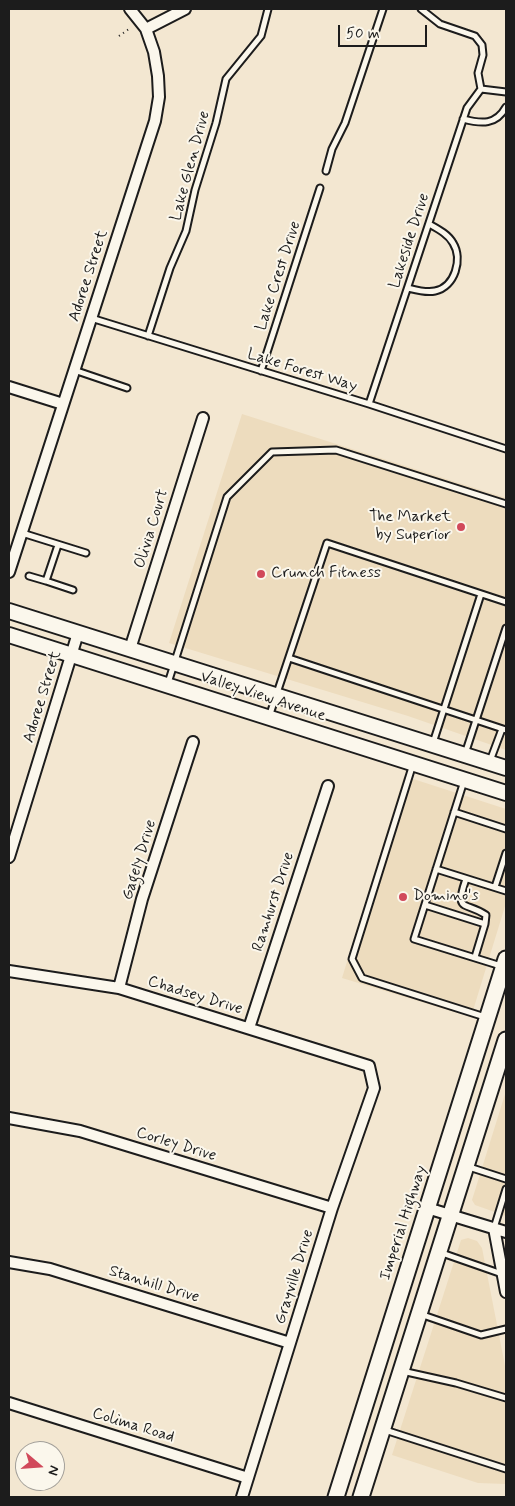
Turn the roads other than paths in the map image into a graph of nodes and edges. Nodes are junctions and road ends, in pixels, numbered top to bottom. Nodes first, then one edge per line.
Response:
1 (130, 9) edge
2 (185, 9) edge
3 (268, 9) edge
4 (382, 9) edge
5 (421, 9) edge
6 (146, 29) junction
7 (481, 89) junction
8 (506, 92) edge
9 (506, 107) edge
10 (463, 119) junction
11 (326, 171) dead end
12 (320, 188) dead end
13 (429, 224) junction
14 (408, 288) junction
15 (91, 318) junction
16 (148, 336) junction
17 (74, 370) junction
18 (261, 371) junction
19 (9, 387) edge
20 (127, 388) dead end
21 (63, 404) junction
22 (369, 404) junction
23 (202, 418) dead end
24 (506, 449) edge
25 (506, 504) edge
26 (21, 533) junction
27 (58, 545) junction
28 (86, 553) dead end
29 (9, 572) edge
30 (29, 576) dead end
31 (46, 581) junction
32 (73, 590) dead end
33 (481, 594) junction
34 (506, 602) edge
35 (9, 611) edge
36 (506, 628) edge
37 (78, 633) junction
38 (9, 635) edge
39 (130, 649) junction
40 (71, 655) junction
41 (289, 658) junction
42 (174, 663) junction
43 (167, 686) junction
44 (276, 695) junction
45 (444, 710) junction
46 (269, 718) junction
47 (476, 720) junction
48 (504, 730) edge
49 (193, 742) dead end
50 (432, 745) junction
51 (465, 755) junction
52 (490, 763) junction
53 (413, 764) junction
54 (506, 768) edge
55 (464, 780) junction
56 (328, 786) dead end
57 (506, 793) edge
58 (454, 812) junction
59 (506, 829) edge
60 (506, 853) edge
61 (9, 857) edge
62 (436, 870) junction
63 (466, 879) junction
64 (495, 887) junction
65 (506, 891) edge
66 (425, 904) junction
67 (485, 924) junction
68 (475, 958) junction
69 (505, 963) edge
70 (9, 971) edge
71 (119, 988) junction
72 (488, 1018) junction
73 (249, 1028) junction
74 (506, 1040) edge
75 (503, 1062) edge
76 (369, 1066) joint
77 (9, 1118) edge
78 (466, 1167) junction
79 (506, 1179) edge
80 (506, 1189) edge
81 (332, 1208) junction
82 (427, 1208) junction
83 (451, 1215) junction
84 (494, 1228) junction
85 (506, 1232) edge
86 (439, 1252) junction
87 (9, 1262) edge
88 (503, 1274) junction
89 (506, 1292) edge
90 (419, 1314) junction
91 (506, 1329) edge
92 (290, 1343) junction
93 (401, 1371) junction
94 (506, 1398) edge
95 (9, 1403) edge
96 (383, 1429) junction
97 (506, 1469) edge
98 (248, 1478) junction
99 (242, 1497) edge
100 (336, 1497) edge
101 (361, 1497) edge

1 - 6 street, Adoree Street
2 - 6 street
3 - 16 lane, Lake Glen Drive
4 - 11 lane
5 - 7 lane
6 - 15 street, Adoree Street
7 - 8 lane
7 - 10 lane, Lakeside Drive
9 - 10 lane
10 - 13 lane, Lakeside Drive
12 - 18 lane, Lake Crest Drive
13 - 14 lane, Lakeside Drive
13 - 14 lane
14 - 22 lane, Lakeside Drive
15 - 16 lane, Lake Forest Way
15 - 17 street, Adoree Street
16 - 18 lane, Lake Forest Way
17 - 20 lane
17 - 21 street, Adoree Street
18 - 22 lane, Lake Forest Way
19 - 21 street
21 - 26 street, Adoree Street
22 - 24 lane, Lake Forest Way
23 - 39 street, Olivia Court
25 - 42 lane
26 - 27 lane
26 - 29 street, Adoree Street
27 - 28 lane
27 - 31 lane
30 - 31 lane
31 - 32 lane
33 - 34 lane
33 - 41 lane
33 - 45 lane
35 - 37 main road, Valley View Avenue
36 - 47 lane
37 - 39 main road, Valley View Avenue
37 - 40 street, Adoree Street
38 - 40 main road, Valley View Avenue
39 - 42 main road, Valley View Avenue
40 - 43 main road, Valley View Avenue
40 - 61 street, Adoree Street
41 - 44 lane
41 - 45 lane
42 - 43 lane
42 - 44 main road, Valley View Avenue
43 - 46 main road, Valley View Avenue
44 - 46 lane
44 - 50 main road, Valley View Avenue
45 - 47 lane
45 - 50 lane
46 - 53 main road, Valley View Avenue
47 - 48 lane
47 - 51 lane
48 - 52 lane
49 - 71 street, Gagely Drive
50 - 51 main road, Valley View Avenue
51 - 52 main road, Valley View Avenue
52 - 54 main road, Valley View Avenue
53 - 55 main road, Valley View Avenue
53 - 72 lane
55 - 57 main road, Valley View Avenue
55 - 58 lane
56 - 73 street, Ramhurst Drive
58 - 59 lane
58 - 62 lane
60 - 64 lane
62 - 63 lane
62 - 66 lane
63 - 64 lane
63 - 67 lane
64 - 65 lane
66 - 67 lane
66 - 68 lane
67 - 68 lane
68 - 69 lane
69 - 72 main road, Imperial Highway
70 - 71 street, Chadsey Drive
71 - 73 street, Chadsey Drive
72 - 82 main road, Imperial Highway
73 - 76 street, Chadsey Drive
74 - 75 main road
75 - 78 main road
76 - 81 street, Grayville Drive
77 - 81 street, Corley Drive
78 - 79 lane
78 - 83 main road
80 - 84 lane
81 - 92 street, Grayville Drive
82 - 83 street
82 - 100 main road, Imperial Highway
83 - 84 street
83 - 86 main road
84 - 85 street
84 - 88 street
86 - 88 lane
86 - 90 main road
87 - 92 street, Stanhill Drive
88 - 89 street
90 - 91 lane
90 - 93 main road
92 - 98 street, Grayville Drive
93 - 94 lane
93 - 96 main road
95 - 98 street, Colima Road
96 - 97 lane
96 - 101 main road
98 - 99 street, Grayville Drive

